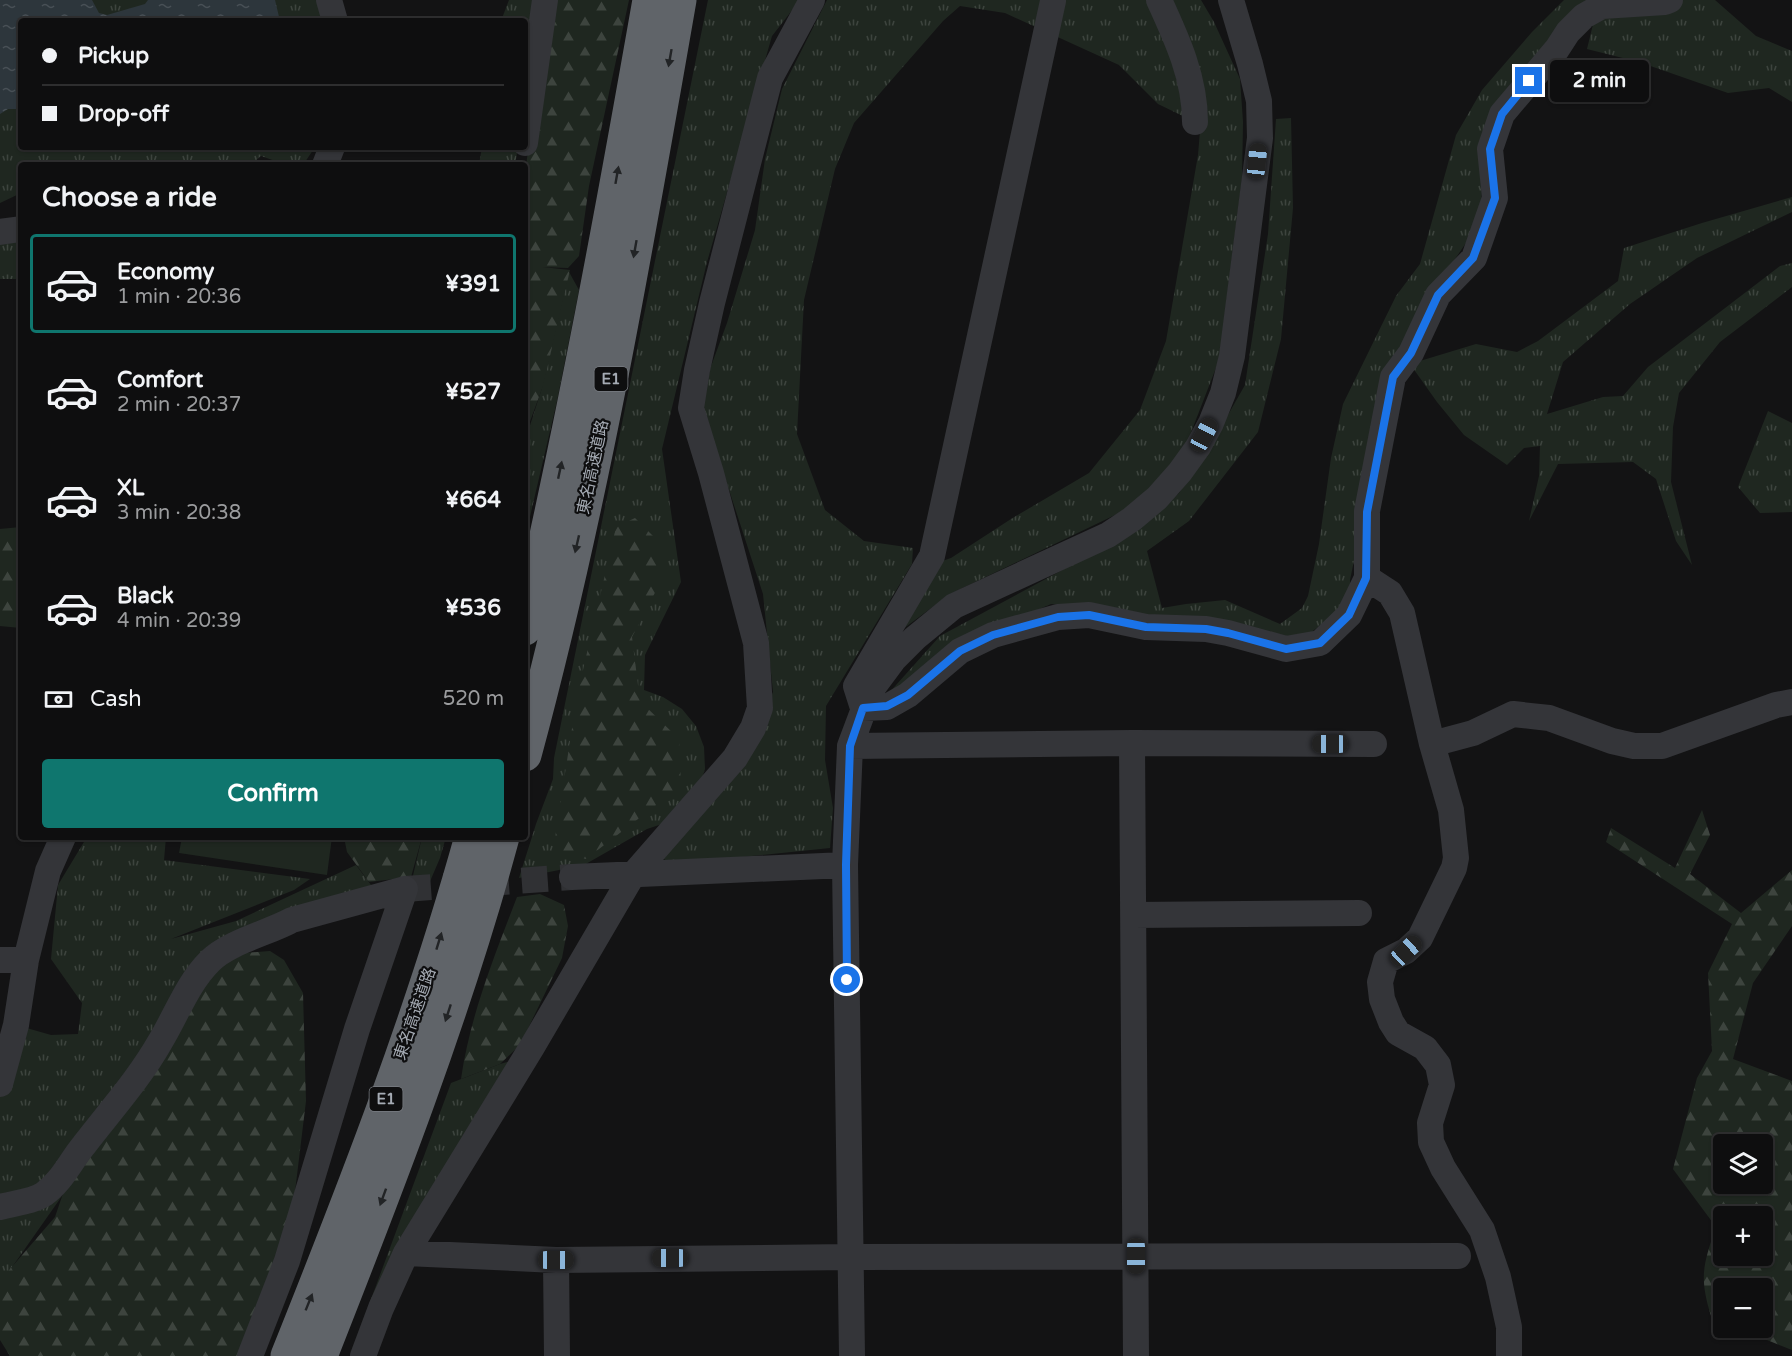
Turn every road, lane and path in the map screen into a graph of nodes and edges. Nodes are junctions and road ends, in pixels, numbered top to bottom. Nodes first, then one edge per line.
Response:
1 (545, 0) edge
2 (649, 0) edge
3 (680, 0) edge
4 (812, 0) edge
5 (1159, 0) edge
6 (1231, 0) edge
7 (1670, 0) edge
8 (1053, 1) edge
9 (1195, 122) dead end
10 (528, 123) edge
11 (1366, 578) junction
12 (528, 616) edge
13 (1792, 702) edge
14 (863, 708) junction
15 (528, 742) edge
16 (1132, 742) junction
17 (1374, 744) dead end
18 (1432, 744) junction
19 (850, 746) junction
20 (62, 840) edge
21 (470, 840) edge
22 (502, 840) edge
23 (846, 865) junction
24 (632, 876) junction
25 (572, 878) tunnel mouth
26 (1359, 913) dead end
27 (1134, 915) junction
28 (0, 960) edge
29 (26, 960) junction
30 (0, 1084) edge
31 (0, 1207) edge
32 (406, 1253) junction
33 (1136, 1256) junction
34 (1458, 1256) dead end
35 (851, 1257) junction
36 (556, 1260) junction
37 (250, 1356) edge
38 (287, 1356) edge
39 (321, 1356) edge
40 (363, 1356) edge
41 (557, 1356) edge
42 (852, 1356) edge
43 (1136, 1356) edge
44 (1509, 1356) edge

1 - 10 street
12 -> 2 highway, 東名高速道路 / E1
3 -> 15 highway, 東名高速道路 / E1
4 - 24 street
5 - 9 street
6 - 14 street
7 - 11 street
8 - 14 street
11 - 14 street
11 - 18 street
13 - 18 street
14 - 19 street
16 - 17 street
16 - 19 street
16 - 27 street
18 - 44 street
19 - 23 street
20 - 29 street
38 -> 21 highway, 東名高速道路 / E1
22 -> 39 highway, 東名高速道路 / E1
23 - 24 street
23 - 35 street
24 - 25 street
24 - 32 street
26 - 27 street
27 - 33 street
28 - 29 street
29 - 30 street
31 - 37 street
32 - 36 street
32 - 40 street
33 - 34 street
33 - 35 street
33 - 43 street
35 - 36 street
35 - 42 street
36 - 41 street

